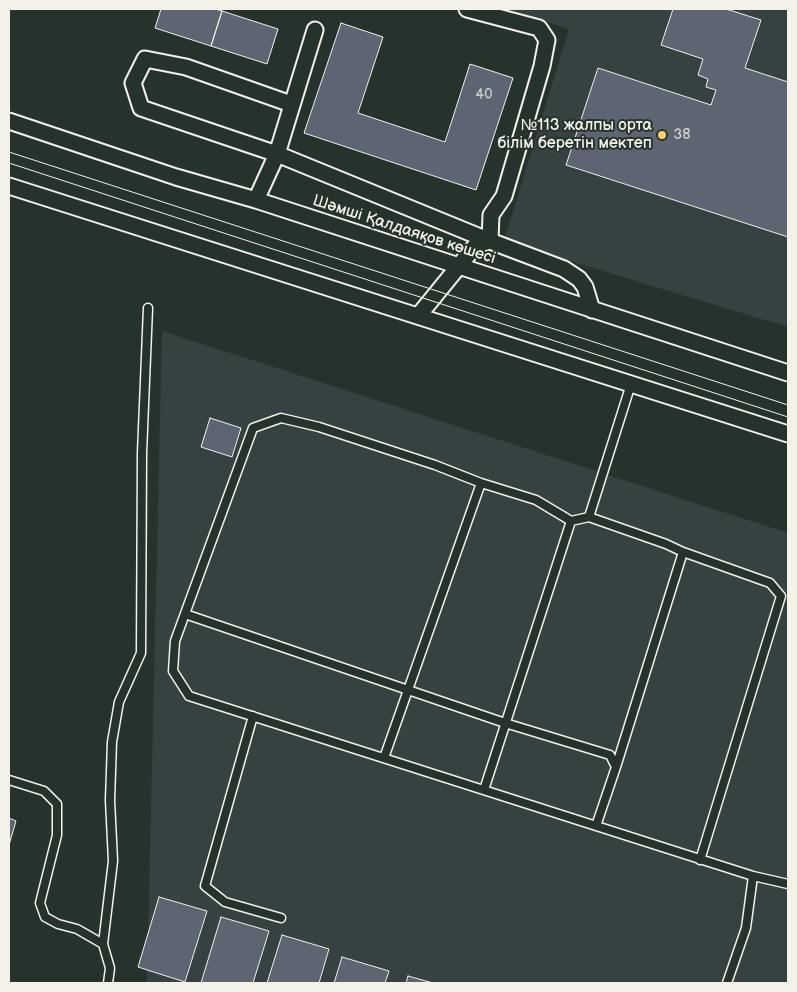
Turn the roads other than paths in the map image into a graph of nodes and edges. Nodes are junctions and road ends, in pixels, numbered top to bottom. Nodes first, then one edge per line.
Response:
1 (468, 9) edge
2 (315, 30) dead end
3 (291, 104) junction
4 (9, 121) edge
5 (277, 154) junction
6 (9, 186) edge
7 (256, 200) junction
8 (490, 241) junction
9 (457, 266) junction
10 (148, 308) dead end
11 (592, 310) junction
12 (419, 315) junction
13 (788, 373) edge
14 (631, 384) junction
15 (788, 434) edge
16 (481, 483) junction
17 (589, 517) junction
18 (571, 520) junction
19 (683, 552) junction
20 (185, 614) junction
21 (409, 691) junction
22 (253, 716) junction
23 (505, 723) junction
24 (384, 758) junction
25 (616, 767) junction
26 (9, 780) edge
27 (484, 790) junction
28 (596, 826) junction
29 (700, 860) junction
30 (753, 876) junction
31 (788, 884) edge
32 (281, 918) dead end
33 (102, 944) junction
34 (108, 983) edge
35 (727, 983) edge

1 - 8 street
2 - 3 street
3 - 5 street
3 - 5 street
4 - 7 street, Шәмші Қалдаяқов көшесі
5 - 7 street
5 - 8 street
6 - 12 street
7 - 9 street, Шәмші Қалдаяқов көшесі
8 - 9 street
8 - 11 street
9 - 11 street, Шәмші Қалдаяқов көшесі
9 - 12 street
10 - 33 lane
11 - 13 street, Шәмші Қалдаяқов көшесі
12 - 14 street
14 - 15 street
14 - 17 lane
16 - 18 lane
16 - 20 lane
16 - 21 lane
17 - 18 lane
17 - 19 lane
18 - 23 lane
19 - 25 lane
19 - 29 lane
20 - 21 lane
20 - 22 lane
21 - 23 lane
21 - 24 lane
22 - 24 lane
22 - 32 lane
23 - 25 lane
23 - 27 lane
24 - 27 lane
25 - 28 lane
26 - 33 lane
27 - 28 lane
28 - 29 lane
29 - 30 lane
30 - 31 lane
30 - 35 lane
33 - 34 lane

